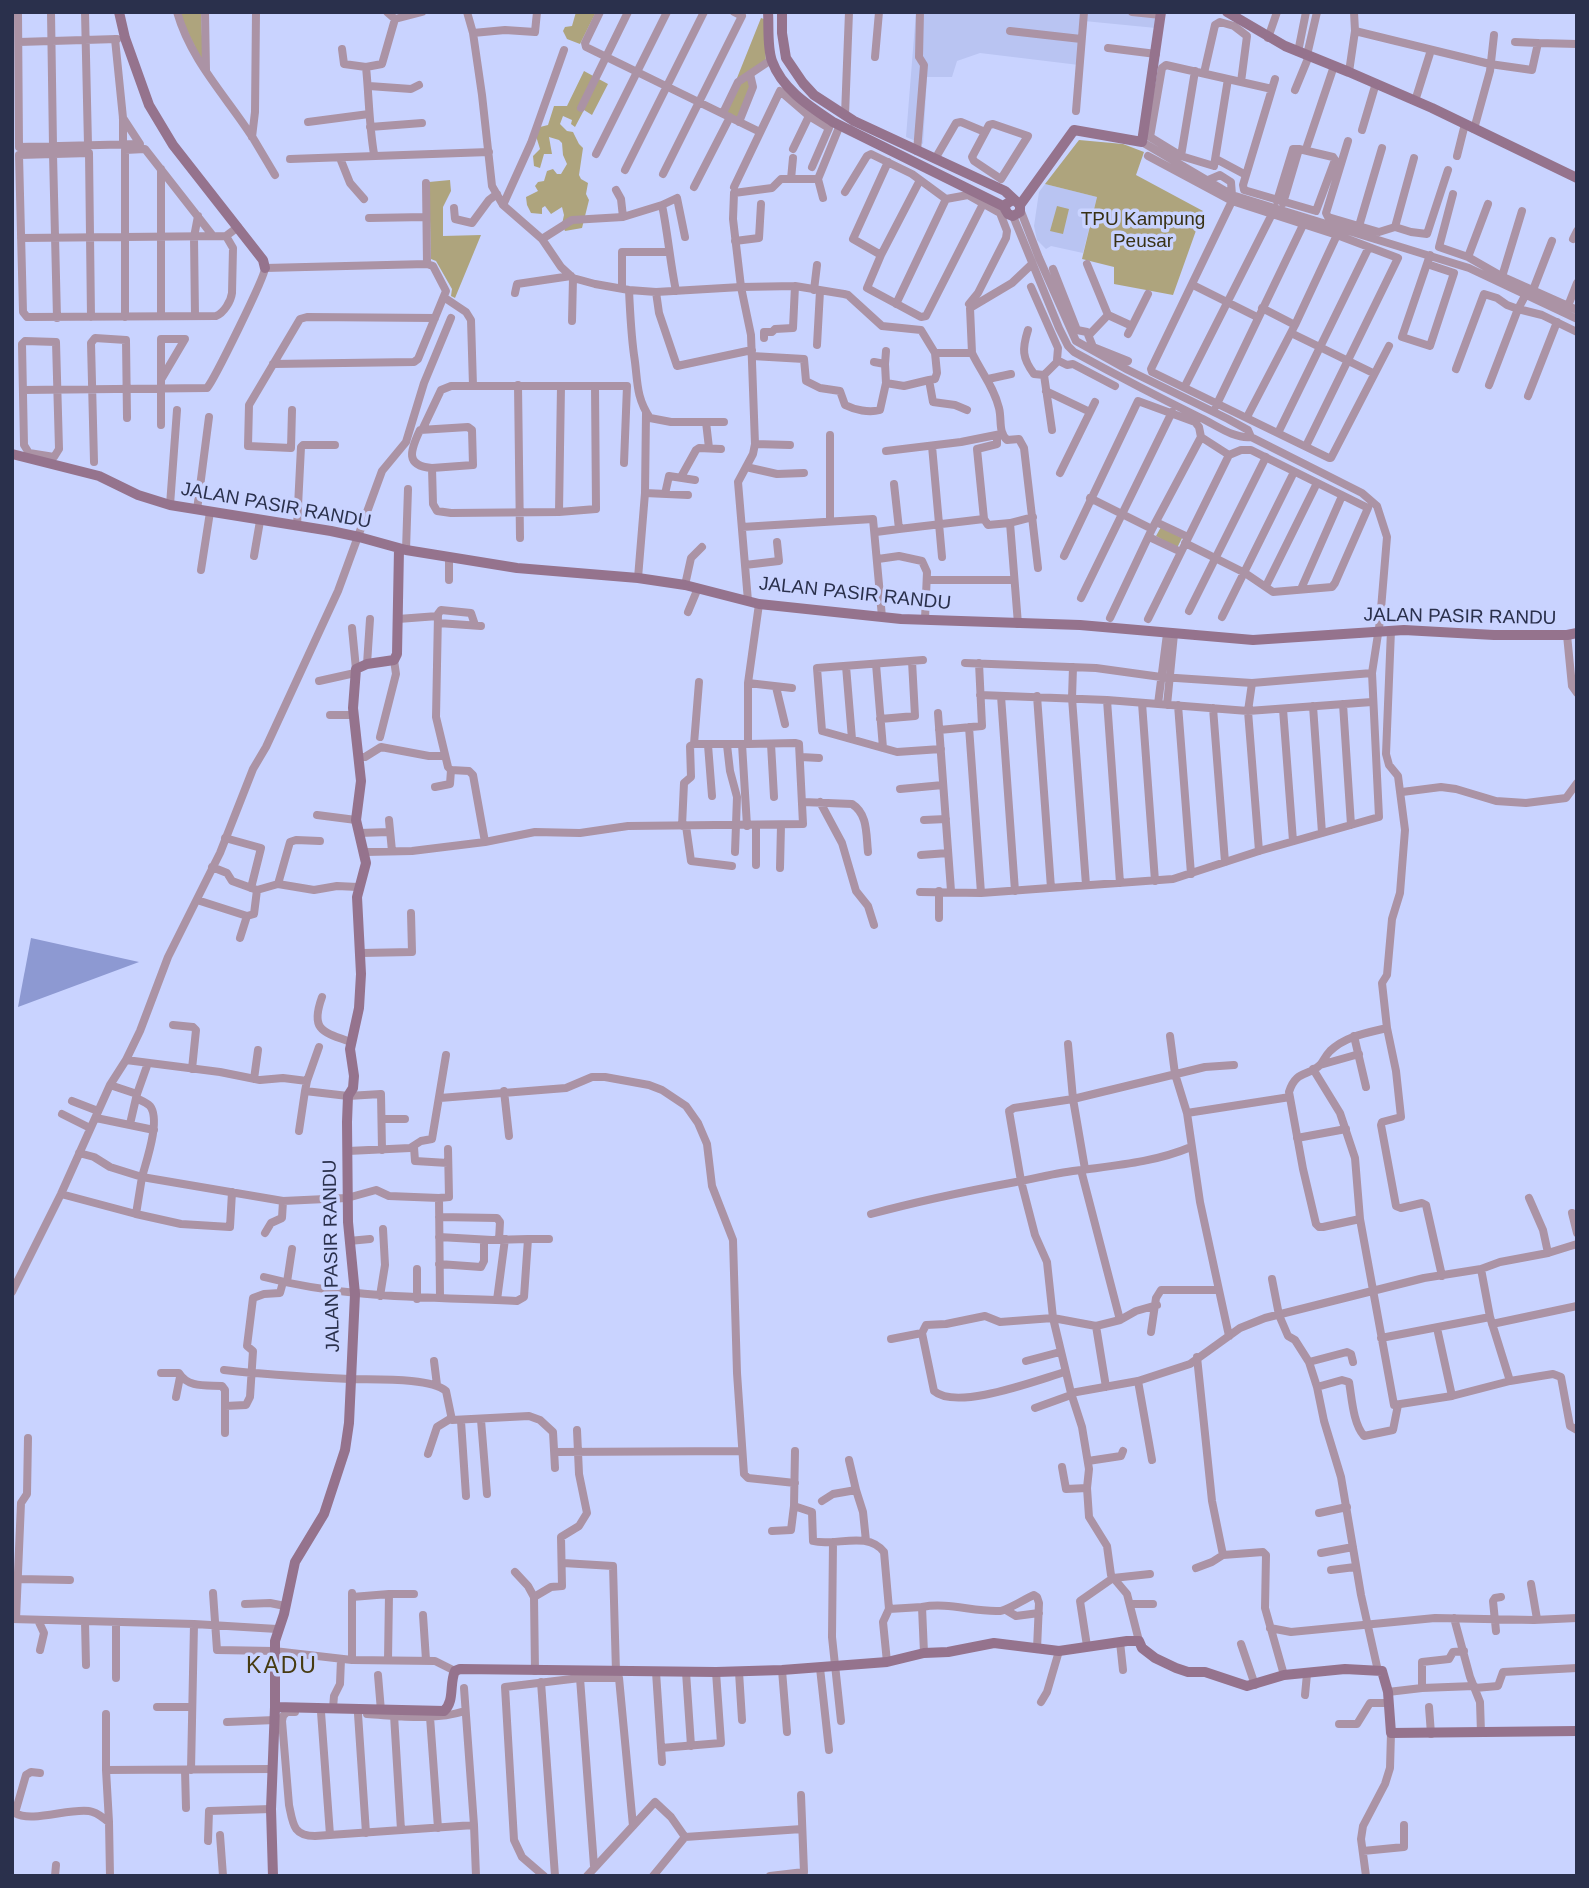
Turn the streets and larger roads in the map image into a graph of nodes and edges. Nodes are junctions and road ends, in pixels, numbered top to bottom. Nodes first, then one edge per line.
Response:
1 (18, 12) edge
2 (51, 12) edge
3 (85, 12) edge
4 (119, 12) edge
5 (177, 12) edge
6 (205, 12) edge
7 (256, 12) edge
8 (387, 12) edge
9 (422, 12) edge
10 (467, 12) edge
11 (537, 12) edge
12 (600, 12) edge
13 (628, 12) edge
14 (667, 12) edge
15 (704, 12) edge
16 (768, 12) edge
17 (782, 12) edge
18 (849, 12) edge
19 (879, 12) edge
20 (920, 12) edge
21 (1084, 12) edge
22 (1132, 12) edge
23 (1227, 12) edge
24 (1277, 12) edge
25 (1306, 12) edge
26 (1317, 12) edge
27 (1354, 12) edge
28 (738, 14) edge
29 (1161, 14) edge
30 (395, 19) junction
31 (1010, 31) dead end
32 (1355, 31) junction
33 (473, 33) junction
34 (1301, 33) junction
35 (1494, 35) dead end
36 (1311, 36) junction
37 (120, 38) junction
38 (1268, 38) junction
39 (1082, 39) junction
40 (86, 40) junction
41 (51, 41) junction
42 (19, 42) junction
43 (1515, 42) dead end
44 (1538, 43) junction
45 (1577, 44) edge
46 (1108, 48) dead end
47 (342, 49) dead end
48 (564, 50) dead end
49 (1431, 50) junction
50 (1156, 54) junction
51 (1305, 54) junction
52 (607, 57) junction
53 (875, 57) dead end
54 (771, 60) junction
55 (1490, 64) junction
56 (1334, 66) junction
57 (366, 67) junction
58 (638, 72) junction
59 (1199, 72) junction
60 (1349, 72) junction
61 (206, 73) junction
62 (750, 74) junction
63 (1228, 79) junction
64 (1275, 79) dead end
65 (1241, 82) junction
66 (803, 83) junction
67 (1376, 83) junction
68 (419, 85) dead end
69 (369, 86) junction
70 (667, 87) junction
71 (1272, 89) junction
72 (1295, 90) dead end
73 (795, 94) junction
74 (1415, 101) junction
75 (700, 102) junction
76 (582, 108) dead end
77 (1076, 111) dead end
78 (369, 114) junction
79 (809, 116) junction
80 (731, 117) junction
81 (123, 118) junction
82 (308, 122) dead end
83 (422, 122) dead end
84 (843, 124) junction
85 (370, 127) junction
86 (1470, 127) junction
87 (1362, 130) dead end
88 (760, 132) junction
89 (985, 132) junction
90 (252, 137) junction
91 (1348, 141) dead end
92 (1142, 142) junction
93 (88, 145) junction
94 (123, 145) junction
95 (1303, 148) junction
96 (1382, 148) dead end
97 (53, 150) junction
98 (917, 151) junction
99 (489, 152) junction
100 (374, 154) junction
101 (596, 154) dead end
102 (1149, 156) dead end
103 (1181, 156) junction
104 (1457, 156) dead end
105 (340, 158) junction
106 (1414, 158) dead end
107 (290, 159) dead end
108 (1216, 159) junction
109 (888, 162) junction
110 (939, 166) junction
111 (812, 167) dead end
112 (1230, 167) junction
113 (161, 169) junction
114 (625, 170) dead end
115 (1448, 170) dead end
116 (663, 174) dead end
117 (275, 175) dead end
118 (1245, 175) junction
119 (1224, 177) junction
120 (1577, 178) edge
121 (792, 179) junction
122 (818, 179) junction
123 (920, 180) junction
124 (1206, 181) junction
125 (426, 183) dead end
126 (694, 187) dead end
127 (734, 187) dead end
128 (616, 190) dead end
129 (934, 190) junction
130 (845, 192) dead end
131 (497, 194) junction
132 (1453, 194) dead end
133 (823, 198) dead end
134 (1232, 198) junction
135 (364, 199) dead end
136 (946, 199) junction
137 (984, 202) junction
138 (1280, 202) junction
139 (761, 204) dead end
140 (1488, 204) dead end
141 (503, 205) junction
142 (662, 205) junction
143 (1014, 207) junction
144 (454, 208) dead end
145 (1522, 211) dead end
146 (198, 216) junction
147 (1271, 216) junction
148 (426, 217) junction
149 (623, 217) junction
150 (369, 218) dead end
151 (1303, 225) junction
152 (1359, 226) junction
153 (238, 227) junction
154 (1395, 227) junction
155 (1411, 232) junction
156 (1337, 235) junction
157 (213, 236) junction
158 (226, 236) junction
159 (55, 237) junction
160 (90, 237) junction
161 (126, 237) junction
162 (161, 237) junction
163 (194, 237) junction
164 (685, 237) dead end
165 (21, 238) junction
166 (542, 239) junction
167 (735, 241) junction
168 (1552, 241) dead end
169 (1369, 247) junction
170 (1407, 247) junction
171 (669, 252) junction
172 (881, 255) junction
173 (1430, 255) junction
174 (1468, 257) junction
175 (427, 264) junction
176 (1087, 264) dead end
177 (1427, 264) junction
178 (817, 265) dead end
179 (1031, 265) junction
180 (265, 268) junction
181 (1052, 269) dead end
182 (572, 277) junction
183 (1501, 280) junction
184 (1577, 283) edge
185 (1193, 285) junction
186 (795, 286) junction
187 (741, 287) junction
188 (1031, 287) dead end
189 (626, 289) junction
190 (817, 290) junction
191 (676, 291) junction
192 (656, 292) junction
193 (1110, 292) dead end
194 (1530, 292) junction
195 (515, 293) dead end
196 (1148, 294) dead end
197 (448, 300) junction
198 (1226, 301) junction
199 (896, 304) junction
200 (969, 304) dead end
201 (1104, 304) junction
202 (1262, 308) junction
203 (1572, 308) edge
204 (1518, 309) junction
205 (1108, 315) junction
206 (161, 316) junction
207 (195, 316) junction
208 (91, 317) junction
209 (125, 317) junction
210 (1258, 317) junction
211 (57, 318) junction
212 (435, 318) junction
213 (451, 318) dead end
214 (1577, 319) edge
215 (572, 321) dead end
216 (1556, 322) junction
217 (1293, 329) junction
218 (1028, 330) dead end
219 (1577, 332) edge
220 (1089, 334) junction
221 (764, 338) dead end
222 (817, 345) dead end
223 (1320, 346) junction
224 (1389, 346) dead end
225 (1075, 347) junction
226 (886, 351) dead end
227 (752, 353) junction
228 (935, 353) junction
229 (972, 353) junction
230 (1128, 361) dead end
231 (1348, 361) junction
232 (874, 362) dead end
233 (1058, 362) junction
234 (273, 364) junction
235 (885, 364) junction
236 (1456, 369) dead end
237 (1373, 373) junction
238 (1011, 374) dead end
239 (1044, 375) junction
240 (162, 378) junction
241 (988, 379) junction
242 (929, 380) junction
243 (886, 383) junction
244 (1489, 385) dead end
245 (473, 386) junction
246 (518, 386) junction
247 (561, 386) junction
248 (595, 386) junction
249 (1115, 386) dead end
250 (1185, 386) junction
251 (126, 389) junction
252 (162, 389) junction
253 (23, 390) junction
254 (57, 390) junction
255 (92, 390) junction
256 (1046, 391) junction
257 (1528, 396) dead end
258 (1095, 402) dead end
259 (1215, 407) junction
260 (177, 410) dead end
261 (292, 410) dead end
262 (967, 410) dead end
263 (646, 412) junction
264 (1090, 412) junction
265 (1172, 412) junction
266 (209, 417) dead end
267 (1248, 417) junction
268 (127, 418) dead end
269 (1228, 419) junction
270 (706, 422) junction
271 (724, 422) dead end
272 (161, 425) dead end
273 (423, 428) junction
274 (1223, 428) junction
275 (1052, 430) dead end
276 (1278, 433) junction
277 (830, 435) dead end
278 (1000, 435) junction
279 (1201, 437) junction
280 (1251, 437) junction
281 (755, 444) junction
282 (335, 445) dead end
283 (790, 445) dead end
284 (1215, 445) junction
285 (932, 446) junction
286 (1306, 446) junction
287 (709, 448) junction
288 (721, 449) dead end
289 (886, 452) dead end
290 (12, 454) edge
291 (1229, 455) junction
292 (1266, 457) junction
293 (94, 462) dead end
294 (624, 463) dead end
295 (746, 467) junction
296 (432, 468) junction
297 (1294, 472) junction
298 (804, 473) dead end
299 (1060, 473) dead end
300 (681, 477) junction
301 (695, 480) dead end
302 (1317, 483) junction
303 (894, 484) dead end
304 (408, 489) dead end
305 (645, 493) junction
306 (665, 494) junction
307 (688, 495) dead end
308 (1342, 496) junction
309 (1090, 498) junction
310 (170, 505) junction
311 (197, 510) junction
312 (210, 512) junction
313 (559, 512) junction
314 (518, 513) junction
315 (1123, 513) junction
316 (1033, 517) junction
317 (984, 519) junction
318 (831, 520) junction
319 (260, 521) junction
320 (1010, 523) junction
321 (940, 524) junction
322 (297, 526) junction
323 (741, 527) junction
324 (899, 529) junction
325 (1152, 529) junction
326 (876, 532) junction
327 (359, 537) junction
328 (520, 538) dead end
329 (1186, 540) junction
330 (777, 542) dead end
331 (702, 547) dead end
332 (402, 550) junction
333 (1181, 552) junction
334 (254, 556) dead end
335 (942, 556) dead end
336 (1064, 556) dead end
337 (449, 557) junction
338 (1217, 558) junction
339 (878, 559) junction
340 (745, 565) junction
341 (1038, 568) dead end
342 (201, 570) dead end
343 (1245, 573) junction
344 (638, 578) junction
345 (449, 580) dead end
346 (927, 580) junction
347 (1014, 580) junction
348 (685, 585) junction
349 (1266, 586) junction
350 (698, 588) junction
351 (1301, 589) junction
352 (1081, 598) dead end
353 (754, 602) junction
354 (1189, 611) dead end
355 (688, 612) dead end
356 (882, 617) junction
357 (1222, 617) dead end
358 (1110, 618) dead end
359 (370, 619) dead end
360 (398, 619) junction
361 (925, 619) junction
362 (1148, 619) dead end
363 (438, 620) junction
364 (1018, 624) junction
365 (478, 625) dead end
366 (352, 628) dead end
367 (1391, 630) junction
368 (1378, 631) junction
369 (1171, 634) junction
370 (1572, 634) edge
371 (394, 660) junction
372 (923, 660) dead end
373 (912, 661) junction
374 (367, 663) junction
375 (965, 663) dead end
376 (979, 663) junction
377 (876, 664) junction
378 (846, 666) junction
379 (1073, 667) junction
380 (356, 671) junction
381 (1372, 673) junction
382 (1165, 677) junction
383 (318, 681) dead end
384 (699, 682) dead end
385 (748, 682) junction
386 (1252, 683) junction
387 (776, 687) junction
388 (792, 688) dead end
389 (1577, 693) edge
390 (981, 695) junction
391 (1001, 696) junction
392 (1037, 696) junction
393 (1072, 698) junction
394 (1107, 700) junction
395 (1372, 702) junction
396 (1142, 703) junction
397 (1163, 704) junction
398 (1343, 704) junction
399 (1178, 705) junction
400 (1314, 706) junction
401 (1213, 708) junction
402 (1283, 709) junction
403 (1248, 711) junction
404 (938, 713) dead end
405 (330, 715) dead end
406 (354, 715) junction
407 (880, 719) junction
408 (785, 724) dead end
409 (970, 727) junction
410 (939, 730) junction
411 (380, 737) dead end
412 (852, 739) junction
413 (694, 744) junction
414 (745, 744) junction
415 (771, 744) junction
416 (708, 745) junction
417 (727, 745) junction
418 (883, 748) junction
419 (940, 749) junction
420 (445, 756) junction
421 (358, 757) junction
422 (800, 757) junction
423 (819, 758) dead end
424 (451, 770) junction
425 (1577, 783) edge
426 (943, 785) junction
427 (435, 787) dead end
428 (900, 789) dead end
429 (1402, 792) junction
430 (712, 796) dead end
431 (774, 797) dead end
432 (803, 802) junction
433 (820, 802) junction
434 (317, 815) dead end
435 (946, 819) junction
436 (356, 820) junction
437 (389, 820) dead end
438 (924, 820) dead end
439 (781, 825) junction
440 (1351, 825) junction
441 (684, 826) junction
442 (736, 826) junction
443 (751, 826) junction
444 (389, 832) junction
445 (359, 833) junction
446 (1322, 833) junction
447 (225, 838) junction
448 (320, 841) dead end
449 (1293, 841) junction
450 (485, 842) junction
451 (392, 851) junction
452 (1259, 851) junction
453 (365, 852) junction
454 (735, 852) dead end
455 (868, 852) dead end
456 (948, 853) junction
457 (921, 855) dead end
458 (1225, 862) junction
459 (756, 865) dead end
460 (732, 866) dead end
461 (212, 867) junction
462 (780, 868) dead end
463 (1191, 874) junction
464 (1155, 881) junction
465 (1120, 883) junction
466 (278, 884) junction
467 (1086, 885) junction
468 (358, 887) junction
469 (1051, 888) junction
470 (254, 889) junction
471 (939, 891) junction
472 (951, 891) junction
473 (1014, 891) junction
474 (920, 892) dead end
475 (981, 893) junction
476 (197, 900) junction
477 (411, 913) dead end
478 (247, 916) junction
479 (939, 918) dead end
480 (874, 925) dead end
481 (240, 938) dead end
482 (362, 953) junction
483 (322, 997) dead end
484 (173, 1025) dead end
485 (1387, 1028) junction
486 (1354, 1035) junction
487 (1170, 1036) dead end
488 (351, 1042) junction
489 (1069, 1044) dead end
490 (319, 1047) dead end
491 (258, 1050) dead end
492 (1359, 1054) junction
493 (446, 1055) dead end
494 (126, 1060) junction
495 (148, 1063) junction
496 (1234, 1065) dead end
497 (1317, 1067) junction
498 (191, 1069) junction
499 (1175, 1073) junction
500 (254, 1079) junction
501 (307, 1081) junction
502 (110, 1085) junction
503 (1366, 1087) dead end
504 (305, 1091) junction
505 (505, 1091) junction
506 (136, 1096) junction
507 (348, 1096) junction
508 (1290, 1097) junction
509 (440, 1098) junction
510 (1073, 1099) junction
511 (72, 1101) dead end
512 (62, 1114) dead end
513 (97, 1114) junction
514 (1187, 1114) junction
515 (382, 1119) junction
516 (405, 1119) dead end
517 (130, 1124) junction
518 (90, 1128) junction
519 (1346, 1129) junction
520 (154, 1130) junction
521 (299, 1131) dead end
522 (509, 1136) dead end
523 (1297, 1139) junction
524 (414, 1147) junction
525 (1191, 1147) junction
526 (448, 1149) dead end
527 (383, 1150) junction
528 (348, 1151) junction
529 (79, 1153) junction
530 (448, 1163) junction
531 (1083, 1170) junction
532 (142, 1177) junction
533 (1021, 1181) junction
534 (232, 1192) junction
535 (61, 1194) junction
536 (347, 1198) junction
537 (439, 1198) junction
538 (1530, 1198) dead end
539 (283, 1201) junction
540 (1572, 1213) dead end
541 (136, 1214) junction
542 (871, 1214) dead end
543 (439, 1217) junction
544 (1360, 1219) junction
545 (383, 1229) dead end
546 (265, 1233) dead end
547 (1577, 1233) edge
548 (439, 1237) junction
549 (370, 1239) dead end
550 (502, 1239) junction
551 (528, 1239) junction
552 (549, 1239) dead end
553 (484, 1240) junction
554 (349, 1241) junction
555 (1577, 1244) edge
556 (292, 1249) dead end
557 (1548, 1253) junction
558 (439, 1264) junction
559 (417, 1269) dead end
560 (1481, 1269) junction
561 (1442, 1276) junction
562 (264, 1277) dead end
563 (1272, 1279) dead end
564 (285, 1282) junction
565 (1219, 1290) junction
566 (1372, 1291) junction
567 (12, 1292) edge
568 (355, 1294) junction
569 (380, 1296) junction
570 (440, 1297) junction
571 (417, 1299) junction
572 (497, 1300) junction
573 (1157, 1305) junction
574 (1577, 1306) edge
575 (1279, 1315) junction
576 (1053, 1318) junction
577 (1119, 1320) junction
578 (1491, 1321) junction
579 (1096, 1326) junction
580 (1437, 1328) junction
581 (1151, 1332) dead end
582 (922, 1333) junction
583 (1229, 1336) junction
584 (1381, 1338) junction
585 (891, 1339) dead end
586 (1060, 1352) junction
587 (1197, 1357) junction
588 (434, 1360) dead end
589 (1026, 1361) dead end
590 (1309, 1362) junction
591 (1353, 1362) dead end
592 (224, 1370) dead end
593 (1065, 1372) junction
594 (161, 1373) dead end
595 (251, 1373) junction
596 (180, 1377) junction
597 (351, 1379) junction
598 (1138, 1381) junction
599 (1510, 1381) junction
600 (438, 1385) junction
601 (1106, 1387) junction
602 (1317, 1387) junction
603 (1071, 1394) junction
604 (1452, 1396) junction
605 (177, 1397) dead end
606 (1398, 1405) junction
607 (225, 1406) junction
608 (1035, 1408) dead end
609 (450, 1419) junction
610 (481, 1420) junction
611 (461, 1421) junction
612 (577, 1430) dead end
613 (1577, 1430) edge
614 (225, 1433) dead end
615 (29, 1438) dead end
616 (742, 1451) junction
617 (795, 1451) dead end
618 (1123, 1451) dead end
619 (555, 1452) junction
620 (578, 1452) junction
621 (428, 1454) dead end
622 (849, 1460) dead end
623 (1087, 1461) junction
624 (1152, 1461) dead end
625 (1062, 1466) dead end
626 (555, 1468) dead end
627 (795, 1483) junction
628 (1087, 1488) junction
629 (856, 1490) junction
630 (487, 1494) dead end
631 (466, 1496) dead end
632 (822, 1501) dead end
633 (794, 1506) junction
634 (1347, 1507) junction
635 (1319, 1513) dead end
636 (772, 1531) dead end
637 (866, 1541) junction
638 (833, 1542) junction
639 (1353, 1547) junction
640 (16, 1551) edge
641 (1321, 1553) dead end
642 (1223, 1555) junction
643 (563, 1563) junction
644 (1355, 1566) junction
645 (1196, 1568) dead end
646 (1331, 1570) dead end
647 (515, 1572) dead end
648 (1150, 1574) dead end
649 (1113, 1578) junction
650 (19, 1580) junction
651 (70, 1580) dead end
652 (1531, 1584) dead end
653 (213, 1594) dead end
654 (389, 1594) junction
655 (414, 1594) dead end
656 (534, 1597) junction
657 (1501, 1597) dead end
658 (244, 1604) dead end
659 (1131, 1604) junction
660 (1153, 1604) dead end
661 (285, 1606) junction
662 (922, 1607) junction
663 (889, 1609) junction
664 (1006, 1610) junction
665 (1039, 1613) junction
666 (423, 1615) dead end
667 (1454, 1618) junction
668 (1577, 1618) edge
669 (14, 1619) edge
670 (1494, 1619) junction
671 (1536, 1619) junction
672 (38, 1620) junction
673 (85, 1622) junction
674 (116, 1623) junction
675 (194, 1624) junction
676 (214, 1625) junction
677 (1369, 1625) junction
678 (1270, 1628) junction
679 (277, 1629) junction
680 (1496, 1632) dead end
681 (1139, 1641) junction
682 (1120, 1642) junction
683 (1241, 1644) dead end
684 (1087, 1646) junction
685 (1037, 1649) junction
686 (40, 1650) dead end
687 (274, 1651) junction
688 (1059, 1651) junction
689 (1464, 1651) junction
690 (924, 1653) junction
691 (341, 1659) junction
692 (352, 1660) junction
693 (388, 1660) junction
694 (426, 1660) junction
695 (887, 1662) junction
696 (86, 1665) dead end
697 (820, 1668) junction
698 (835, 1668) junction
699 (1577, 1668) edge
700 (782, 1670) junction
701 (1123, 1670) dead end
702 (455, 1671) junction
703 (535, 1671) junction
704 (1378, 1671) junction
705 (616, 1672) junction
706 (656, 1672) junction
707 (686, 1672) junction
708 (716, 1672) junction
709 (739, 1672) junction
710 (1307, 1674) junction
711 (378, 1675) dead end
712 (1284, 1675) junction
713 (116, 1678) dead end
714 (580, 1678) junction
715 (541, 1682) junction
716 (1255, 1685) junction
717 (1474, 1687) junction
718 (464, 1688) dead end
719 (1422, 1688) junction
720 (1305, 1695) dead end
721 (1389, 1698) junction
722 (1041, 1702) dead end
723 (157, 1707) dead end
724 (192, 1707) junction
725 (275, 1707) junction
726 (1429, 1707) dead end
727 (332, 1708) junction
728 (465, 1711) junction
729 (321, 1712) junction
730 (381, 1712) junction
731 (106, 1714) dead end
732 (358, 1714) junction
733 (394, 1716) junction
734 (430, 1717) junction
735 (275, 1720) junction
736 (742, 1720) dead end
737 (841, 1721) dead end
738 (227, 1722) dead end
739 (1339, 1724) dead end
740 (1577, 1731) edge
741 (787, 1732) dead end
742 (1391, 1733) junction
743 (1481, 1733) junction
744 (1431, 1734) junction
745 (691, 1746) junction
746 (661, 1748) junction
747 (829, 1750) dead end
748 (662, 1762) dead end
749 (272, 1769) junction
750 (106, 1770) junction
751 (188, 1770) junction
752 (40, 1773) dead end
753 (801, 1795) dead end
754 (186, 1808) dead end
755 (271, 1809) junction
756 (109, 1822) junction
757 (474, 1825) junction
758 (1404, 1825) dead end
759 (633, 1826) junction
760 (438, 1828) junction
761 (802, 1829) junction
762 (401, 1830) junction
763 (366, 1833) junction
764 (220, 1835) dead end
765 (330, 1835) junction
766 (685, 1837) junction
767 (208, 1841) dead end
768 (1363, 1851) junction
769 (56, 1865) dead end
770 (594, 1866) junction
771 (55, 1876) edge
772 (110, 1876) edge
773 (223, 1876) edge
774 (273, 1876) edge
775 (476, 1876) edge
776 (544, 1876) edge
777 (555, 1876) edge
778 (587, 1876) edge
779 (653, 1876) edge
780 (771, 1876) edge
781 (1366, 1876) edge

1 - 42 street
2 - 41 street
3 - 40 street
4 - 37 street
5 - 61 street
6 - 61 street
7 - 90 street
8 - 30 street
9 - 30 street
10 - 33 street
11 - 33 street
12 - 52 street
13 - 52 street
14 - 58 street
15 - 70 street
16 - 54 street
17 - 66 street
18 - 84 street
19 - 53 street
20 - 98 street
21 - 39 street
22 - 29 street
23 - 38 street
24 - 38 street
25 - 34 street
26 - 36 street
27 - 32 street
28 - 75 street
29 - 50 street
30 - 57 street
31 - 39 street
32 - 49 street
32 - 60 street
33 - 99 street
34 - 36 street
34 - 51 street
35 - 55 street
36 - 51 street
37 - 40 street
37 - 81 street
37 - 153 street
38 - 51 street
39 - 77 street
40 - 41 street
40 - 93 street
41 - 42 street
41 - 97 street
42 - 97 street
43 - 44 street
44 - 45 street
44 - 55 street
46 - 50 street
47 - 57 street
48 - 141 street
49 - 55 street
49 - 74 street
50 - 92 street
51 - 56 street
51 - 72 street
52 - 58 street
52 - 76 street
54 - 62 street
54 - 73 street
55 - 86 street
56 - 60 street
56 - 95 street
57 - 69 street
58 - 70 street
58 - 101 street
59 - 63 street
59 - 65 street
59 - 103 street
59 - 103 street
60 - 67 street
61 - 90 street
62 - 80 street
62 - 80 street
63 - 65 street
63 - 108 street
64 - 71 street
65 - 71 street
66 - 73 street
66 - 84 street
67 - 74 street
67 - 87 street
68 - 69 street
69 - 78 street
70 - 75 street
70 - 114 street
71 - 118 street
73 - 84 street
74 - 86 street
75 - 80 street
75 - 116 street
78 - 82 street
78 - 85 street
79 - 84 street
79 - 88 street
79 - 121 street
80 - 88 street
80 - 126 street
81 - 94 street
81 - 94 street
83 - 85 street
84 - 98 street
84 - 110 street
84 - 111 street
84 - 122 street
85 - 100 street
86 - 104 street
86 - 120 street
88 - 127 street
89 - 89 street
89 - 110 street
90 - 117 street
91 - 152 street
92 - 124 street
92 - 143 street
93 - 94 street
93 - 97 street
95 - 138 street
95 - 138 street
96 - 152 street
97 - 159 street
97 - 160 street
97 - 165 street
98 - 110 street
99 - 100 street
99 - 131 street
100 - 105 street
102 - 134 street
103 - 108 street
105 - 107 street
105 - 135 street
106 - 154 street
108 - 112 street
109 - 123 street
109 - 130 street
109 - 172 street
110 - 129 street
110 - 143 street
112 - 118 street
112 - 119 street
113 - 146 street
113 - 161 street
113 - 162 street
115 - 155 street
118 - 138 street
119 - 124 street
119 - 134 street
121 - 122 street
121 - 167 street
122 - 133 street
123 - 129 street
123 - 172 street
124 - 134 street
125 - 148 street
128 - 149 street
129 - 136 street
131 - 141 street
131 - 144 street
132 - 174 street
134 - 147 street
134 - 170 street
134 - 185 street
136 - 137 street
136 - 199 street
137 - 199 street
137 - 200 street
139 - 167 street
140 - 174 street
141 - 166 street
142 - 149 street
142 - 164 street
142 - 171 street
143 - 179 street
143 - 225 street
145 - 183 street
146 - 157 street
146 - 163 street
147 - 151 street
147 - 198 street
148 - 150 street
148 - 175 street
149 - 166 street
151 - 156 street
151 - 202 street
152 - 154 street
153 - 158 street
153 - 180 street
154 - 155 street
155 - 170 street
156 - 169 street
156 - 217 street
157 - 158 street
157 - 163 street
158 - 207 street
159 - 160 street
159 - 165 street
159 - 211 street
160 - 161 street
160 - 208 street
161 - 162 street
161 - 209 street
162 - 163 street
162 - 206 street
163 - 207 street
165 - 211 street
166 - 182 street
167 - 187 street
168 - 194 street
169 - 223 street
169 - 231 street
170 - 173 street
171 - 189 street
171 - 191 street
172 - 199 street
173 - 177 street
173 - 183 street
174 - 183 street
175 - 180 street
175 - 197 street
176 - 201 street
177 - 177 street
178 - 190 street
179 - 225 street
179 - 229 street
180 - 252 street
181 - 220 street
182 - 189 street
182 - 195 street
182 - 215 street
183 - 194 street
184 - 203 street
185 - 198 street
185 - 250 street
186 - 187 street
186 - 190 street
186 - 221 street
187 - 191 street
187 - 227 street
188 - 233 street
189 - 192 street
189 - 263 street
190 - 222 street
190 - 228 street
191 - 192 street
192 - 227 street
193 - 201 street
194 - 203 street
194 - 204 street
194 - 214 street
196 - 205 street
197 - 212 street
197 - 245 street
198 - 210 street
198 - 250 street
201 - 205 street
202 - 210 street
202 - 217 street
204 - 216 street
204 - 236 street
204 - 244 street
205 - 220 street
206 - 207 street
206 - 209 street
208 - 209 street
208 - 211 street
210 - 259 street
212 - 234 street
212 - 234 street
213 - 327 street
216 - 219 street
216 - 257 street
217 - 223 street
217 - 267 street
218 - 239 street
220 - 225 street
220 - 230 street
223 - 231 street
223 - 276 street
224 - 237 street
225 - 233 street
225 - 259 street
225 - 274 street
226 - 235 street
227 - 243 street
227 - 281 street
228 - 229 street
228 - 242 street
229 - 241 street
231 - 237 street
231 - 286 street
232 - 235 street
233 - 239 street
233 - 249 street
234 - 261 street
235 - 243 street
237 - 286 street
238 - 241 street
239 - 256 street
240 - 240 street
240 - 252 street
241 - 278 street
242 - 243 street
242 - 262 street
245 - 246 street
245 - 273 street
246 - 247 street
246 - 314 street
247 - 248 street
247 - 313 street
248 - 294 street
248 - 313 street
250 - 259 street
251 - 252 street
251 - 255 street
251 - 255 street
251 - 268 street
252 - 272 street
253 - 254 street
253 - 254 street
253 - 254 street
254 - 255 street
255 - 293 street
256 - 264 street
256 - 275 street
258 - 264 street
259 - 267 street
259 - 269 street
260 - 310 street
263 - 270 street
263 - 305 street
264 - 299 street
265 - 279 street
265 - 309 street
265 - 315 street
266 - 311 street
267 - 276 street
269 - 274 street
269 - 280 street
270 - 271 street
270 - 287 street
273 - 296 street
273 - 296 street
274 - 280 street
274 - 284 street
276 - 286 street
277 - 318 street
278 - 285 street
278 - 316 street
278 - 317 street
279 - 284 street
279 - 325 street
280 - 368 street
281 - 283 street
281 - 295 street
282 - 322 street
284 - 291 street
285 - 289 street
285 - 321 street
287 - 288 street
287 - 300 street
290 - 310 street, JALAN PASIR RANDU
291 - 292 street
291 - 329 street
292 - 297 street
292 - 338 street
295 - 298 street
295 - 323 street
296 - 314 street
297 - 302 street
297 - 343 street
300 - 301 street
300 - 306 street
302 - 308 street
302 - 349 street
303 - 324 street
304 - 332 street
305 - 306 street
305 - 344 street
306 - 307 street
308 - 351 street
308 - 351 street
309 - 315 street
309 - 336 street
310 - 311 street, JALAN PASIR RANDU
311 - 312 street, JALAN PASIR RANDU
312 - 319 street, JALAN PASIR RANDU
312 - 342 street
313 - 314 street
314 - 328 street
315 - 325 street
315 - 352 street
316 - 320 street
316 - 341 street
317 - 320 street
317 - 321 street
318 - 323 street
318 - 326 street
319 - 322 street, JALAN PASIR RANDU
319 - 334 street
320 - 347 street
321 - 324 street
321 - 335 street
322 - 327 street, JALAN PASIR RANDU
323 - 340 street
324 - 326 street
325 - 329 street
325 - 333 street
325 - 358 street
326 - 339 street
327 - 332 street, JALAN PASIR RANDU
327 - 447 street
329 - 333 street
329 - 338 street
330 - 340 street
331 - 348 street
332 - 337 street, JALAN PASIR RANDU
332 - 360 street
333 - 362 street
337 - 344 street, JALAN PASIR RANDU
337 - 345 street
338 - 343 street
338 - 354 street
339 - 346 street
339 - 356 street
340 - 353 street
343 - 349 street
343 - 357 street
344 - 348 street, JALAN PASIR RANDU
346 - 347 street
346 - 361 street
347 - 364 street
348 - 350 street, JALAN PASIR RANDU
349 - 351 street
350 - 353 street, JALAN PASIR RANDU
350 - 355 street
353 - 356 street, JALAN PASIR RANDU
353 - 385 street
356 - 361 street, JALAN PASIR RANDU
359 - 374 street
360 - 363 street
360 - 371 street
361 - 364 street, JALAN PASIR RANDU
363 - 365 street
363 - 420 street
364 - 369 street, JALAN PASIR RANDU
366 - 380 street
367 - 368 street, JALAN PASIR RANDU
367 - 370 street, JALAN PASIR RANDU
367 - 429 street
368 - 369 street, JALAN PASIR RANDU
368 - 381 street
369 - 382 street
370 - 389 street
371 - 374 street
371 - 411 street
372 - 373 street
373 - 377 street
373 - 407 street
374 - 380 street
375 - 376 street
376 - 379 street
376 - 390 street
377 - 378 street
377 - 407 street
378 - 412 street
378 - 412 street
379 - 382 street
379 - 393 street
380 - 383 street
380 - 406 street
381 - 386 street
381 - 395 street
382 - 386 street
382 - 397 street
384 - 413 street
385 - 387 street
385 - 414 street
386 - 403 street
387 - 388 street
387 - 408 street
390 - 391 street
390 - 409 street
391 - 392 street
391 - 473 street
392 - 393 street
392 - 469 street
393 - 394 street
393 - 467 street
394 - 396 street
394 - 465 street
395 - 398 street
395 - 440 street
396 - 397 street
396 - 464 street
397 - 399 street
398 - 400 street
398 - 440 street
399 - 401 street
399 - 463 street
400 - 402 street
400 - 446 street
401 - 403 street
401 - 458 street
402 - 403 street
402 - 449 street
403 - 452 street
404 - 410 street
405 - 406 street
406 - 421 street
407 - 418 street
409 - 410 street
409 - 475 street
410 - 419 street
412 - 418 street
413 - 416 street
413 - 441 street
414 - 415 street
414 - 417 street
414 - 443 street
415 - 422 street
415 - 431 street
416 - 417 street
416 - 430 street
417 - 442 street
418 - 419 street
419 - 426 street
420 - 421 street
420 - 424 street
421 - 436 street
422 - 423 street
422 - 432 street
424 - 427 street
424 - 450 street
425 - 429 street
426 - 428 street
426 - 435 street
429 - 485 street
432 - 433 street
432 - 439 street
433 - 455 street
433 - 480 street
434 - 436 street
435 - 438 street
435 - 456 street
436 - 445 street
437 - 444 street
439 - 443 street
439 - 462 street
440 - 446 street
441 - 442 street
441 - 450 street
441 - 460 street
442 - 443 street
442 - 454 street
443 - 459 street
444 - 445 street
444 - 451 street
445 - 453 street
446 - 449 street
447 - 461 street
447 - 470 street
448 - 466 street
449 - 452 street
450 - 451 street
451 - 453 street
452 - 458 street
453 - 468 street, JALAN PASIR RANDU
456 - 457 street
456 - 472 street
458 - 463 street
461 - 470 street
461 - 476 street
463 - 464 street
464 - 465 street
465 - 467 street
466 - 468 street
466 - 470 street
467 - 469 street
468 - 482 street, JALAN PASIR RANDU
469 - 473 street
470 - 478 street
471 - 472 street
471 - 474 street
471 - 479 street
472 - 475 street
473 - 475 street
476 - 478 street
476 - 494 street
477 - 482 street
478 - 481 street
482 - 488 street, JALAN PASIR RANDU
483 - 488 street
484 - 498 street
485 - 486 street
485 - 561 street
486 - 492 street
486 - 497 street
487 - 499 street
488 - 507 street, JALAN PASIR RANDU
489 - 510 street
490 - 501 street
491 - 500 street
492 - 497 street
492 - 503 street
493 - 509 street
494 - 495 street
494 - 502 street
495 - 498 street
495 - 506 street
496 - 499 street
497 - 508 street
497 - 519 street
498 - 500 street
499 - 510 street
499 - 514 street
500 - 501 street
501 - 504 street
502 - 506 street
502 - 513 street
504 - 507 street
504 - 521 street
505 - 509 street
505 - 522 street
505 - 616 street
506 - 517 street
506 - 520 street
507 - 515 street
507 - 528 street, JALAN PASIR RANDU
508 - 514 street
508 - 523 street
509 - 524 street
510 - 531 street
510 - 533 street
511 - 513 street
512 - 518 street
513 - 517 street
513 - 518 street
514 - 525 street
515 - 516 street
515 - 527 street
517 - 520 street
518 - 529 street
519 - 523 street
519 - 544 street
520 - 532 street
523 - 544 street
524 - 527 street
524 - 530 street
525 - 531 street
525 - 565 street
526 - 530 street
527 - 528 street
528 - 536 street, JALAN PASIR RANDU
529 - 532 street
529 - 535 street
530 - 537 street
531 - 533 street
531 - 577 street
532 - 534 street
532 - 541 street
533 - 542 street
533 - 576 street
534 - 539 street
534 - 541 street
535 - 541 street
535 - 567 street
536 - 537 street
536 - 539 street
536 - 554 street, JALAN PASIR RANDU
537 - 543 street
538 - 557 street
539 - 546 street
540 - 547 street
543 - 548 street
543 - 550 street
544 - 566 street
545 - 569 street
548 - 553 street
548 - 558 street
549 - 554 street
550 - 551 street
550 - 553 street
550 - 572 street
551 - 552 street
551 - 572 street
553 - 558 street
554 - 568 street, JALAN PASIR RANDU
555 - 557 street
556 - 564 street
557 - 560 street
558 - 570 street
559 - 571 street
560 - 561 street
560 - 578 street
561 - 566 street
562 - 564 street
563 - 575 street
564 - 568 street
564 - 595 street
565 - 573 street
565 - 583 street
566 - 575 street
566 - 584 street
568 - 569 street
568 - 597 street, JALAN PASIR RANDU
569 - 571 street
570 - 571 street
570 - 572 street
573 - 577 street
573 - 581 street
574 - 578 street
575 - 583 street
575 - 590 street
576 - 579 street
576 - 582 street
576 - 586 street
577 - 579 street
578 - 580 street
578 - 599 street
579 - 601 street
580 - 584 street
580 - 604 street
582 - 585 street
582 - 593 street
583 - 587 street
584 - 606 street
586 - 589 street
586 - 593 street
587 - 598 street
587 - 642 street
588 - 600 street
590 - 591 street
590 - 602 street
592 - 595 street
593 - 603 street
594 - 596 street
595 - 597 street
595 - 607 street
596 - 605 street
596 - 607 street
597 - 600 street
597 - 661 street, JALAN PASIR RANDU
598 - 601 street
598 - 624 street
599 - 604 street
599 - 613 street
600 - 609 street
601 - 603 street
602 - 606 street
602 - 634 street
603 - 608 street
603 - 623 street
604 - 606 street
607 - 614 street
609 - 611 street
609 - 621 street
610 - 611 street
610 - 619 street
610 - 630 street
611 - 631 street
612 - 620 street
615 - 640 street
616 - 620 street
616 - 627 street
617 - 627 street
618 - 623 street
619 - 620 street
619 - 626 street
620 - 643 street
622 - 629 street
623 - 628 street
625 - 628 street
627 - 633 street
628 - 649 street
629 - 632 street
629 - 637 street
633 - 636 street
633 - 638 street
634 - 635 street
634 - 639 street
637 - 638 street
637 - 663 street
638 - 698 street
639 - 641 street
639 - 644 street
640 - 650 street
642 - 645 street
642 - 678 street
643 - 656 street
643 - 705 street
644 - 646 street
644 - 677 street
647 - 656 street
648 - 649 street
649 - 659 street
649 - 684 street
650 - 651 street
650 - 669 street
652 - 671 street
653 - 676 street
654 - 655 street
654 - 692 street
654 - 693 street
656 - 703 street
657 - 670 street
658 - 661 street
659 - 660 street
659 - 681 street
661 - 679 street, JALAN PASIR RANDU
662 - 663 street
662 - 664 street
662 - 690 street
663 - 695 street
664 - 665 street
664 - 665 street
665 - 685 street
666 - 694 street
667 - 670 street
667 - 677 street
667 - 689 street
668 - 671 street
669 - 672 street
670 - 671 street
670 - 680 street
672 - 673 street
672 - 686 street
673 - 674 street
673 - 696 street
674 - 675 street
674 - 713 street
675 - 676 street
675 - 724 street
676 - 679 street
676 - 687 street
677 - 678 street
677 - 704 street
678 - 712 street
679 - 687 street, JALAN PASIR RANDU
681 - 682 street
681 - 716 street
682 - 684 street
682 - 701 street
683 - 716 street
684 - 688 street
685 - 688 street
685 - 690 street
687 - 691 street
687 - 725 street, JALAN PASIR RANDU
688 - 722 street
689 - 717 street
689 - 719 street
690 - 695 street
691 - 692 street
691 - 727 street
692 - 693 street
693 - 694 street
694 - 702 street
695 - 698 street
697 - 698 street
697 - 700 street
697 - 747 street
698 - 737 street
699 - 717 street
700 - 709 street
700 - 741 street
702 - 703 street
702 - 730 street
703 - 705 street
704 - 710 street
704 - 721 street
705 - 706 street
706 - 707 street
706 - 746 street
707 - 708 street
707 - 745 street
708 - 709 street
708 - 745 street
709 - 736 street
710 - 712 street
710 - 720 street
711 - 730 street
712 - 716 street
714 - 715 street
714 - 759 street
714 - 770 street
715 - 776 street
715 - 777 street
717 - 719 street
717 - 743 street
718 - 728 street
719 - 721 street
721 - 739 street
721 - 742 street
723 - 724 street
724 - 751 street
725 - 727 street
725 - 735 street, JALAN PASIR RANDU
726 - 744 street
727 - 730 street
728 - 734 street
728 - 757 street
729 - 732 street
729 - 765 street
729 - 765 street
731 - 750 street
732 - 733 street
732 - 763 street
733 - 734 street
733 - 762 street
734 - 760 street
735 - 738 street
735 - 749 street, JALAN PASIR RANDU
740 - 743 street
742 - 744 street
742 - 768 street
743 - 744 street
745 - 746 street
746 - 748 street
749 - 751 street
749 - 755 street, JALAN PASIR RANDU
750 - 751 street
750 - 756 street
751 - 754 street
752 - 756 street
753 - 761 street
755 - 767 street
755 - 774 street, JALAN PASIR RANDU
756 - 772 street
757 - 760 street
757 - 775 street
758 - 768 street
759 - 766 street
759 - 770 street
760 - 762 street
761 - 766 street
761 - 780 street
762 - 763 street
763 - 765 street
764 - 773 street
766 - 779 street
768 - 781 street
769 - 771 street
770 - 778 street

